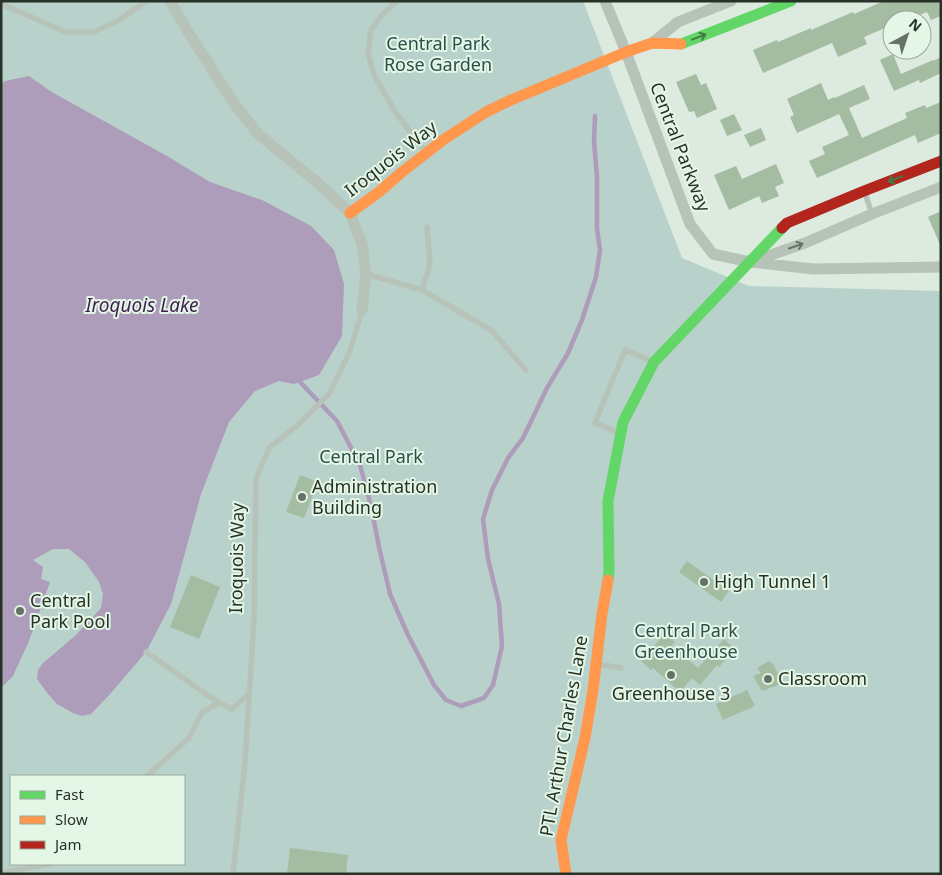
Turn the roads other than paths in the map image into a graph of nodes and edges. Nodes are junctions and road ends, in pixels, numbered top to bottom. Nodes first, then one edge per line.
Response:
1 (147, 1) edge
2 (170, 1) edge
3 (396, 1) edge
4 (605, 1) edge
5 (731, 1) edge
6 (792, 1) edge
7 (1, 4) edge
8 (652, 43) junction
9 (626, 52) junction
10 (426, 153) junction
11 (941, 161) edge
12 (941, 187) edge
13 (864, 191) junction
14 (350, 213) junction
15 (872, 214) junction
16 (427, 227) dead end
17 (750, 262) junction
18 (941, 267) edge
19 (366, 274) junction
20 (422, 290) junction
21 (362, 310) joint
22 (654, 362) junction
23 (526, 370) dead end
24 (621, 434) junction
25 (146, 652) dead end
26 (596, 664) junction
27 (621, 668) dead end
28 (249, 694) junction
29 (219, 704) junction
30 (148, 775) edge
31 (44, 865) edge
32 (1, 873) edge
33 (233, 874) edge
34 (566, 874) edge

1 - 7 lane
2 - 14 street
3 - 10 lane
4 - 9 street, Central Parkway
5 - 8 street
8 -> 6 street
8 - 9 street, Iroquois Way
9 - 10 street, Iroquois Way
9 - 17 street, Central Parkway
10 - 14 street, Iroquois Way
11 -> 13 street, PTL Arthur Charles Lane
12 - 15 street
13 - 15 lane
13 - 17 street, PTL Arthur Charles Lane
14 - 19 street, Iroquois Way
17 -> 15 street
16 - 20 lane
17 - 18 street, Central Parkway
17 - 22 street, PTL Arthur Charles Lane
19 - 20 lane
19 - 21 street, Iroquois Way
20 - 23 lane
21 - 28 lane, Iroquois Way
22 - 24 street, PTL Arthur Charles Lane
22 - 24 lane
24 - 26 street, PTL Arthur Charles Lane
25 - 29 lane
26 - 27 lane
26 - 34 street, PTL Arthur Charles Lane
28 - 29 lane
28 - 33 lane, Iroquois Way
29 - 30 lane
31 - 32 lane

